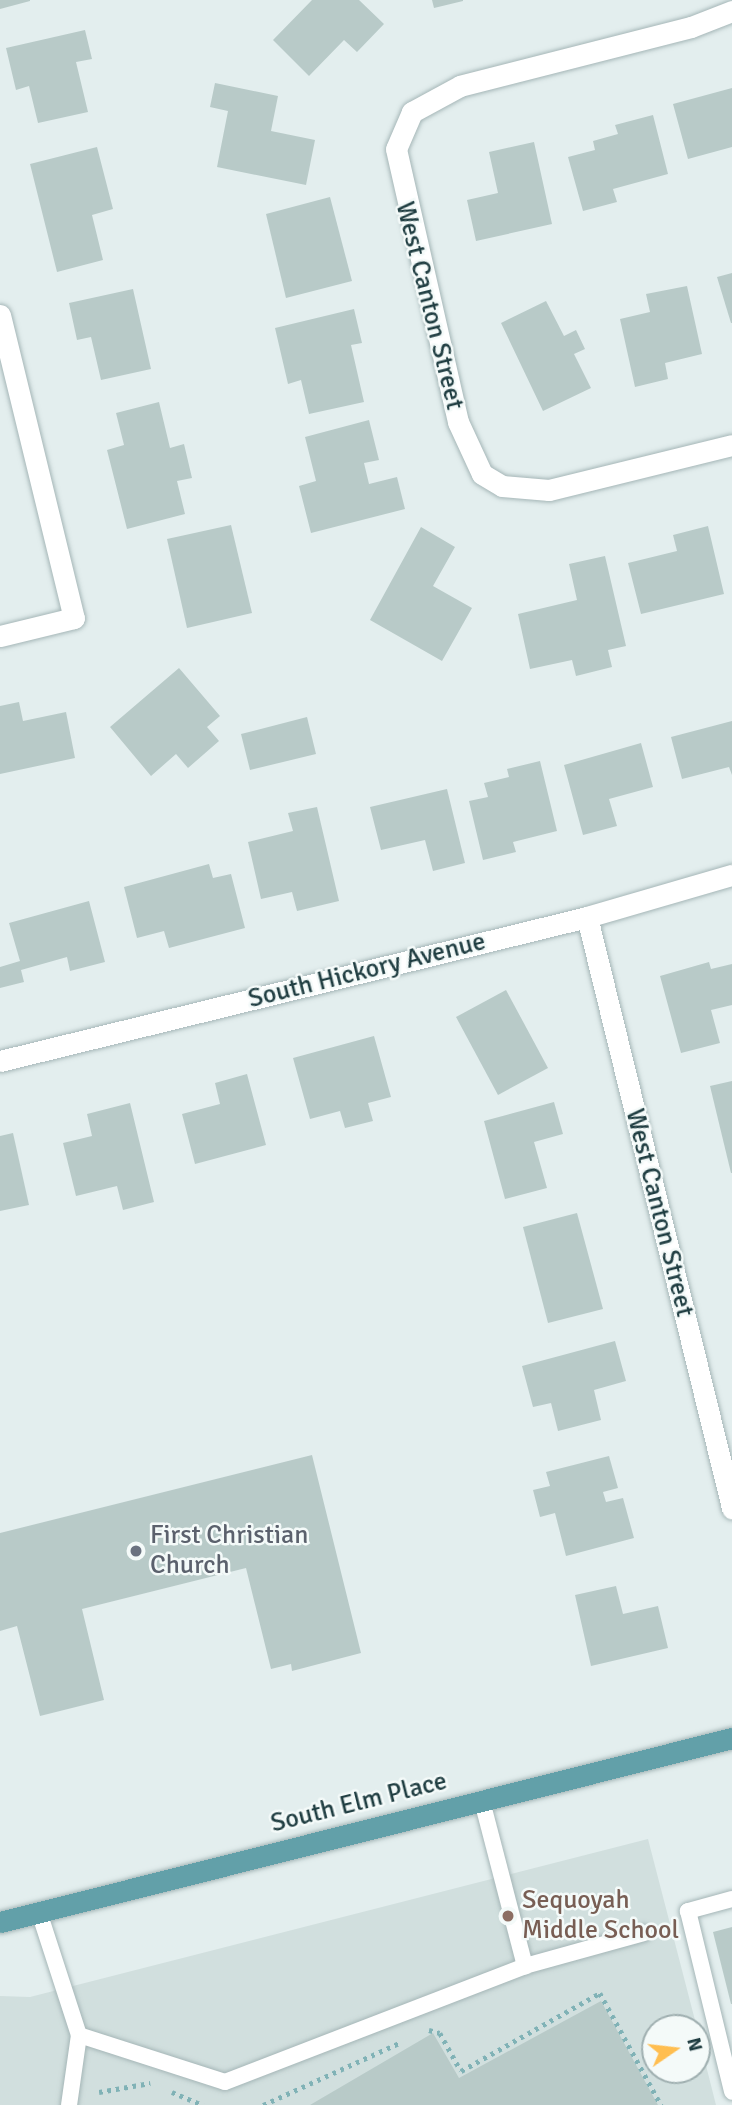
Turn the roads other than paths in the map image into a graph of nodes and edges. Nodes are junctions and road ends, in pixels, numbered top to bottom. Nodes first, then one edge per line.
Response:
1 (732, 10) edge
2 (0, 315) edge
3 (732, 445) edge
4 (0, 636) edge
5 (732, 875) edge
6 (587, 917) junction
7 (0, 1061) edge
8 (732, 1508) edge
9 (732, 1738) edge
10 (482, 1801) junction
11 (732, 1899) edge
12 (39, 1912) junction
13 (0, 1922) edge
14 (643, 1933) dead end
15 (525, 1966) junction
16 (79, 2035) junction
17 (732, 2092) edge
18 (69, 2105) edge

1 - 3 street, West Canton Street
2 - 4 street
5 - 6 street, South Hickory Avenue
6 - 7 street, South Hickory Avenue
6 - 8 street, West Canton Street
9 - 10 main road, South Elm Place
10 - 12 main road, South Elm Place
10 - 15 lane
11 - 17 lane
12 - 13 main road, South Elm Place
12 - 16 lane
14 - 15 lane
15 - 16 lane
16 - 18 lane

